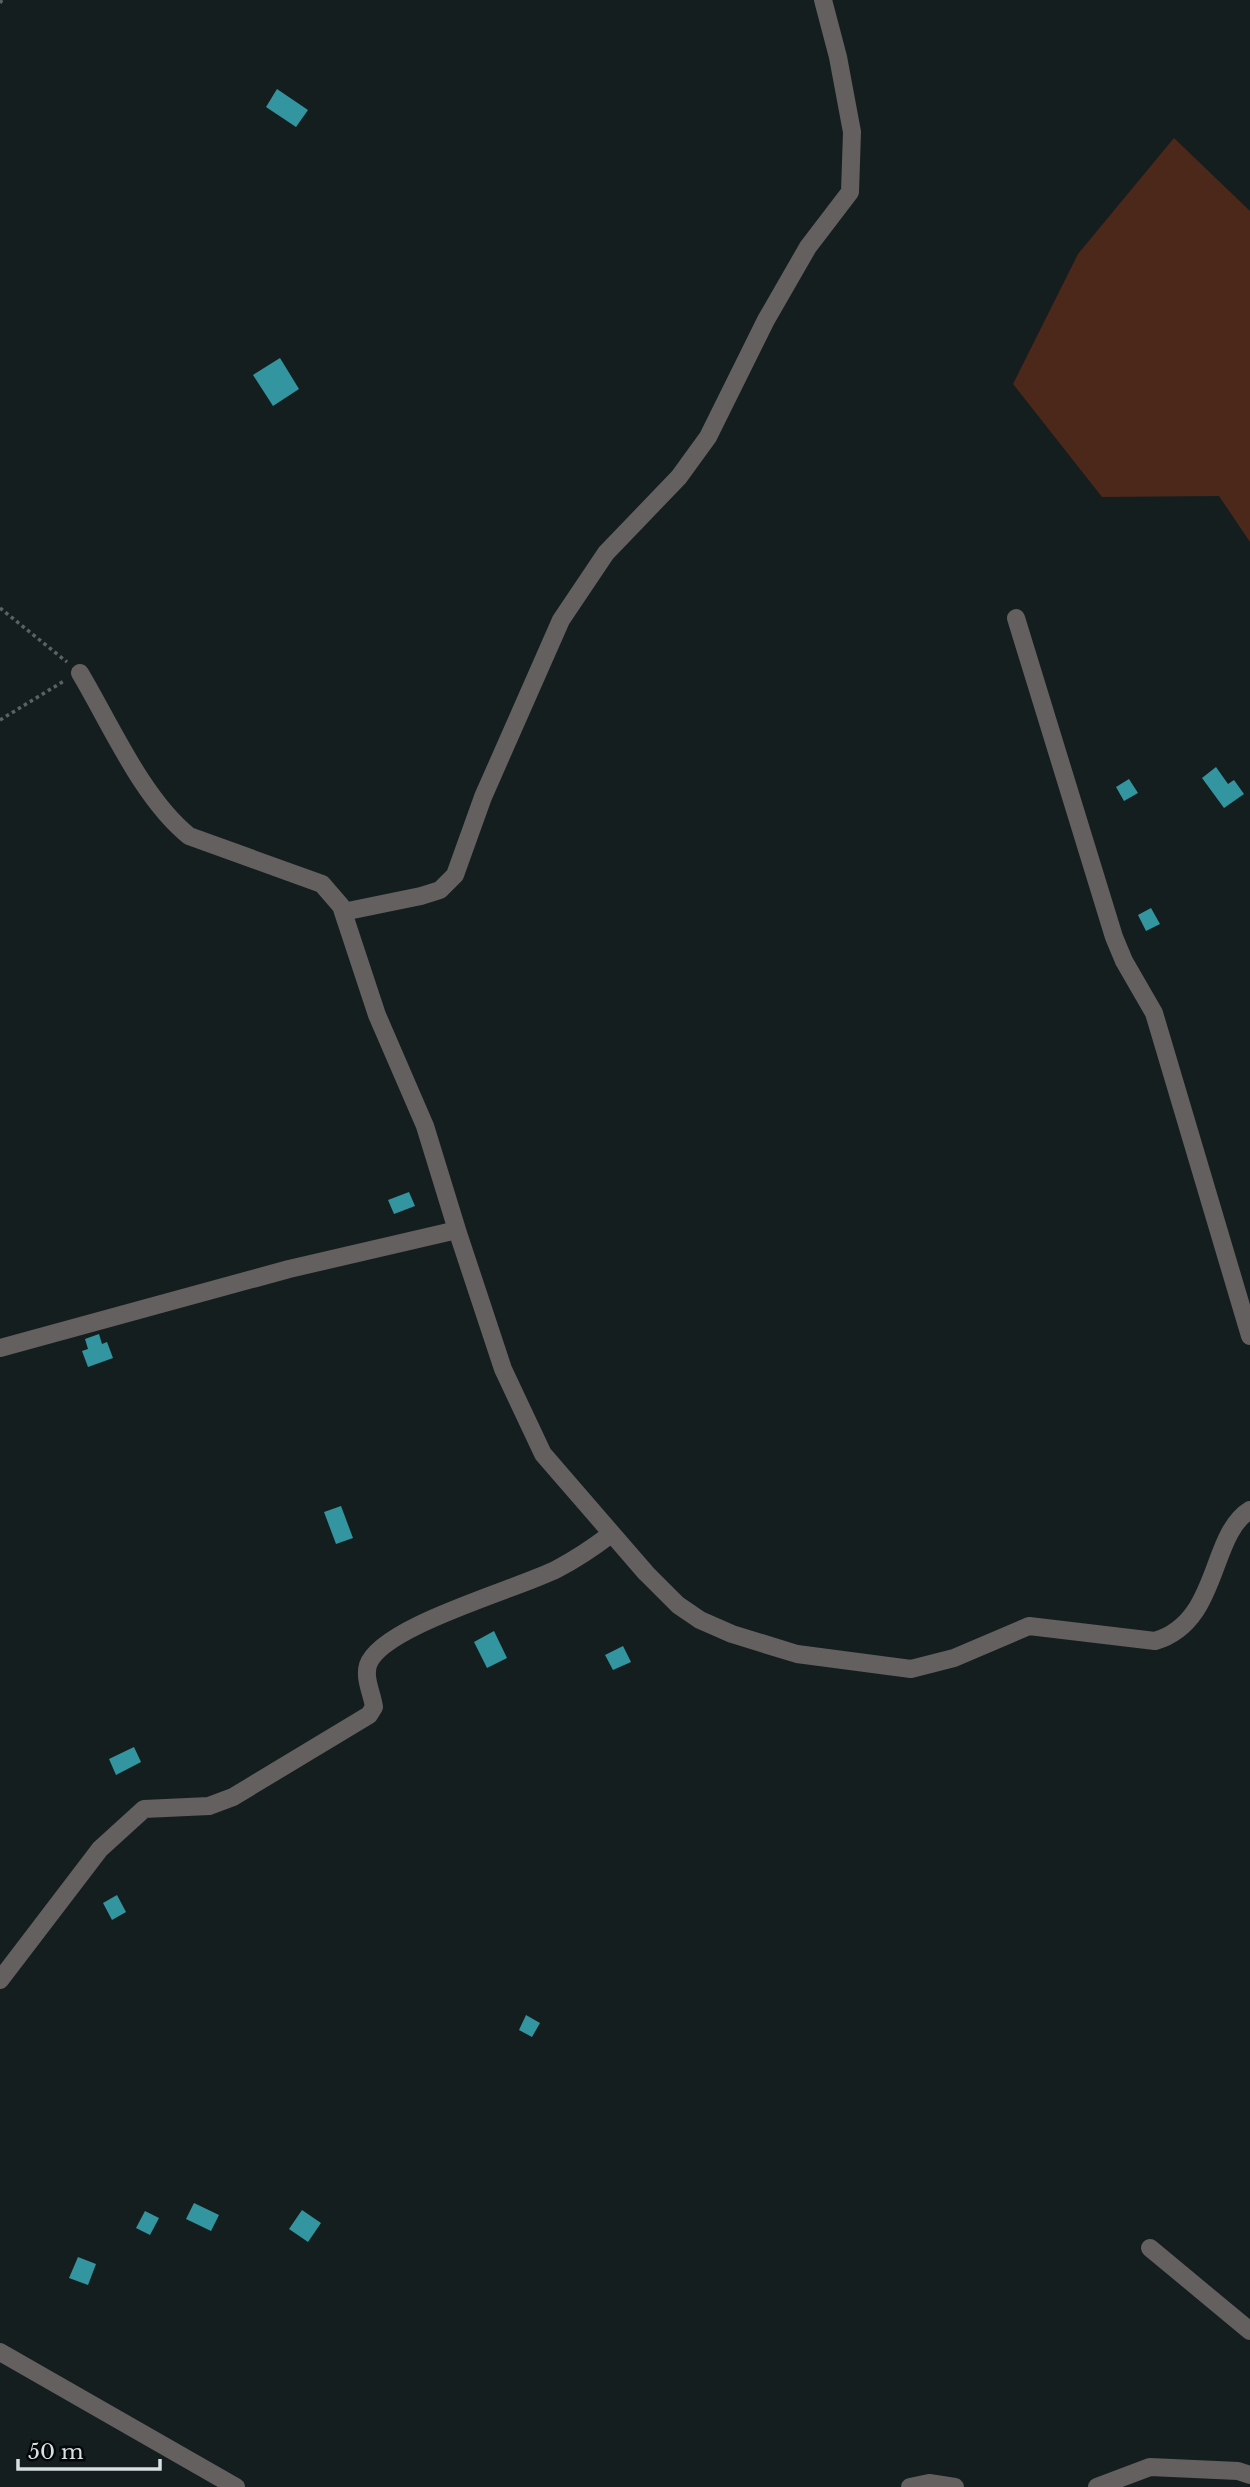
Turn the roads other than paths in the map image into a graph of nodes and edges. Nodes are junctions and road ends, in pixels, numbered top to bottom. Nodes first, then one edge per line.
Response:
1 (822, 0) edge
2 (1016, 618) dead end
3 (80, 673) road end
4 (343, 912) junction
5 (457, 1230) junction
6 (1250, 1336) edge
7 (0, 1348) edge
8 (1250, 1510) edge
9 (611, 1534) junction
10 (0, 1980) edge
11 (1150, 2248) dead end
12 (1250, 2331) edge
13 (0, 2352) edge
14 (1240, 2478) edge
15 (236, 2487) edge
16 (911, 2487) edge
17 (955, 2487) edge
18 (1097, 2487) edge

1 - 4 street
2 - 6 street
3 - 4 street
4 - 5 street
5 - 7 street
5 - 9 street
8 - 9 street
9 - 10 street
11 - 12 street
13 - 15 street
14 - 18 street
16 - 17 street

